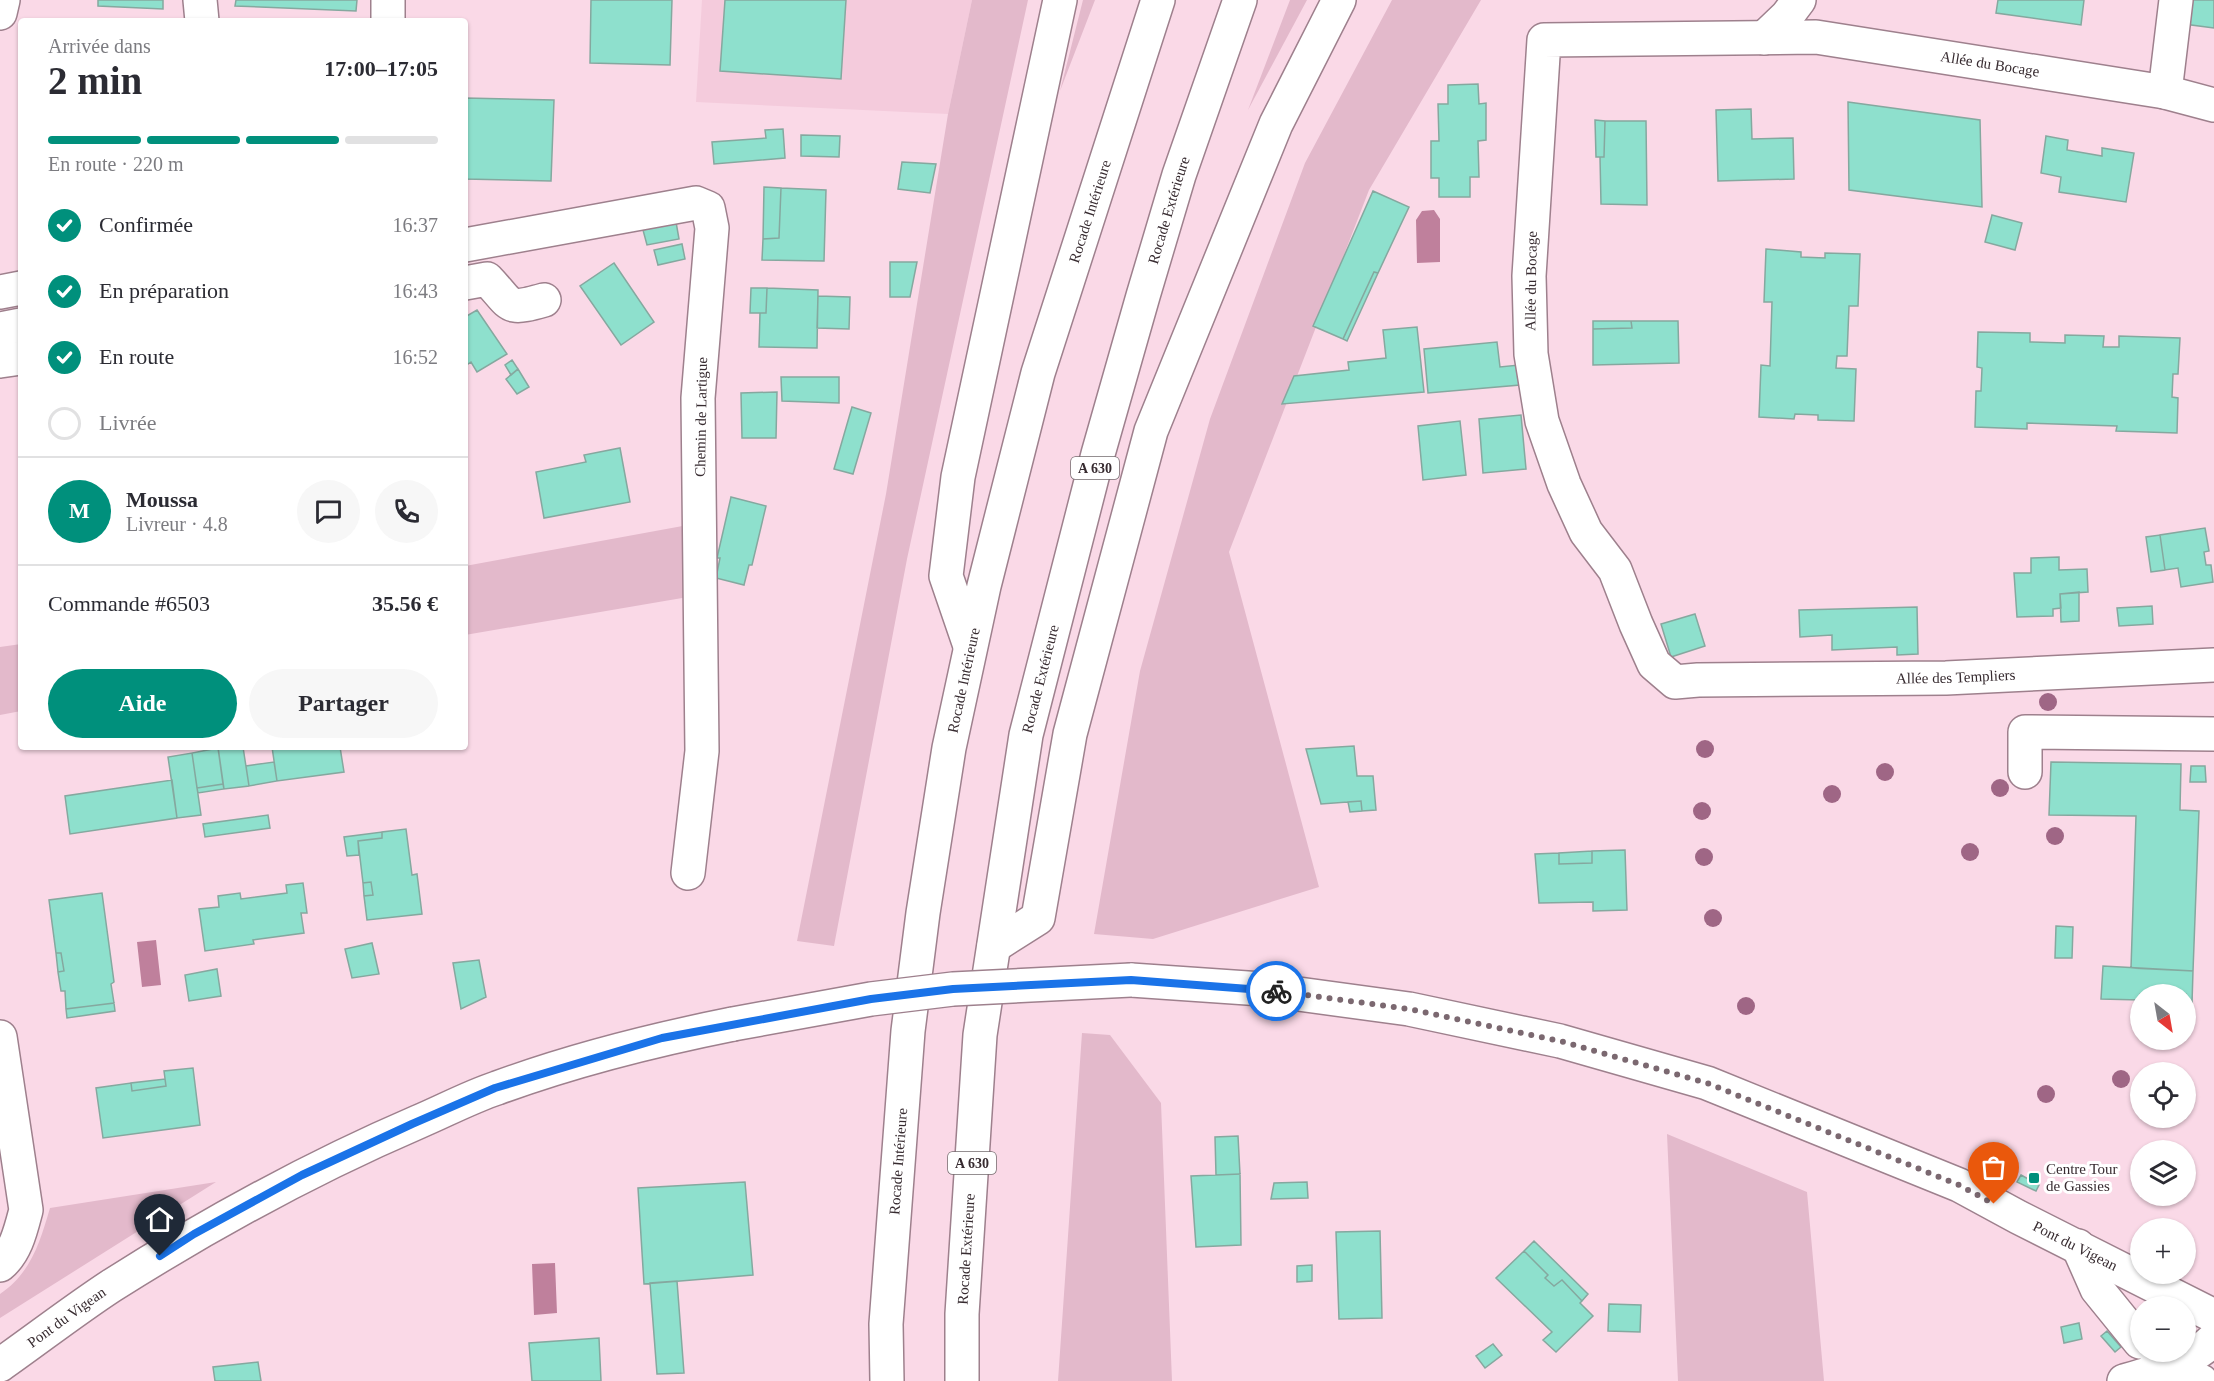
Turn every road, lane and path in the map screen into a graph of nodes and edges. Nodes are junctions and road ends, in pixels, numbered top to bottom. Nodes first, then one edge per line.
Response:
1 (3, 0) edge
2 (200, 0) edge
3 (388, 0) edge
4 (1060, 0) edge
5 (1158, 0) edge
6 (1240, 0) edge
7 (1339, 0) edge
8 (1798, 0) edge
9 (2176, 0) edge
10 (0, 12) edge
11 (202, 18) edge
12 (388, 18) edge
13 (1764, 38) junction
14 (2165, 92) junction
15 (2214, 105) edge
16 (468, 244) edge
17 (468, 282) edge
18 (18, 289) edge
19 (0, 292) edge
20 (544, 300) dead end
21 (18, 326) edge
22 (0, 329) edge
23 (18, 358) edge
24 (0, 361) edge
25 (971, 648) junction
26 (2214, 665) edge
27 (1698, 680) joint
28 (2214, 734) edge
29 (2025, 772) dead end
30 (688, 873) dead end
31 (994, 946) junction
32 (0, 1037) edge
33 (2078, 1246) junction
34 (0, 1265) edge
35 (2214, 1316) edge
36 (2130, 1330) edge
37 (2214, 1339) edge
38 (2196, 1352) edge
39 (2155, 1362) edge
40 (2161, 1362) edge
41 (0, 1365) edge
42 (887, 1381) edge
43 (962, 1381) edge
44 (2124, 1381) edge
45 (2201, 1381) edge

1 - 10 main road
2 - 11 main road
3 - 12 main road
4 - 25 main road
5 - 25 main road, Rocade Intérieure
6 - 31 main road, Rocade Extérieure / A 630
7 - 31 main road
8 - 13 main road
9 - 14 main road
13 - 14 main road, Allée du Bocage
13 - 27 main road, Allée du Bocage
14 - 15 main road, Allée du Bocage
16 - 30 main road, Chemin de Lartigue
17 - 20 main road
18 - 19 main road
21 - 22 main road
23 - 24 main road
25 - 42 main road, Rocade Intérieure
26 - 27 main road, Allée des Templiers
28 - 29 main road
31 - 43 main road, Rocade Extérieure / A 630
32 - 34 main road
33 - 35 main road, Pont du Vigean
33 - 36 main road
33 - 41 main road, Pont du Vigean, bridge
37 - 38 main road
39 - 44 main road
40 - 45 main road

